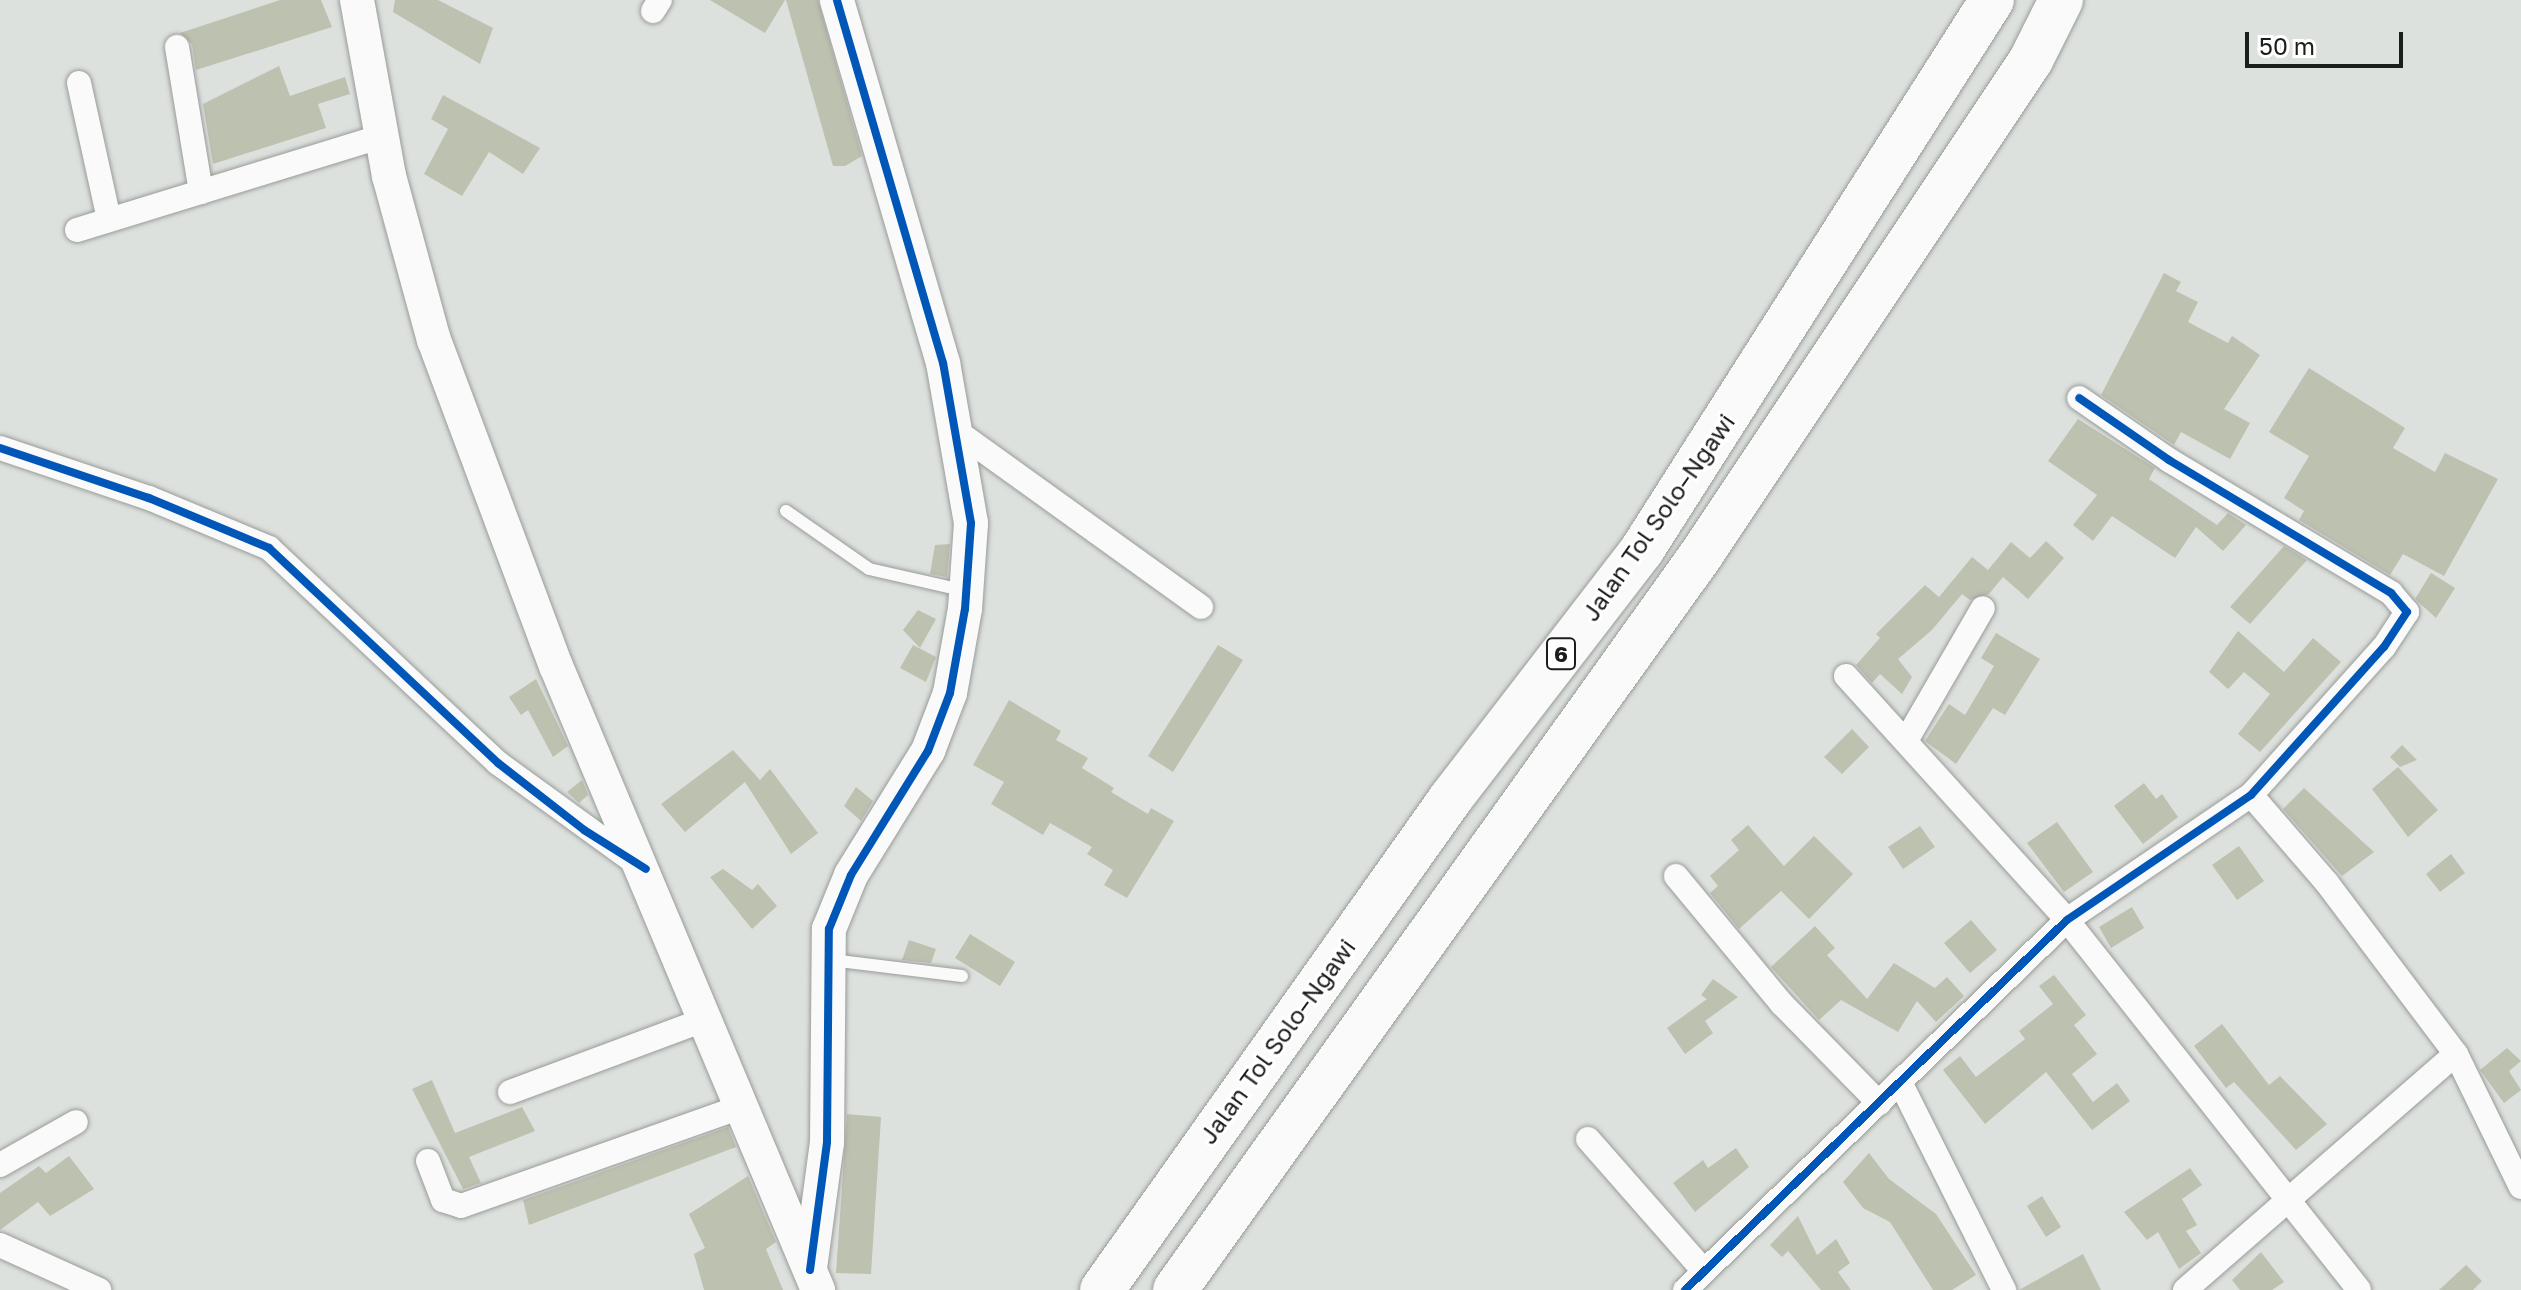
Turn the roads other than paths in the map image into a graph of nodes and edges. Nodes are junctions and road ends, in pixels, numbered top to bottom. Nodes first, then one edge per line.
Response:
1 (357, 0) edge
2 (837, 0) edge
3 (1992, 0) edge
4 (2061, 0) edge
5 (177, 47) dead end
6 (79, 83) dead end
7 (382, 136) junction
8 (201, 192) junction
9 (109, 220) junction
10 (77, 230) dead end
11 (2079, 398) dead end
12 (959, 433) junction
13 (0, 448) edge
14 (786, 511) dead end
15 (966, 591) junction
16 (1201, 607) dead end
17 (1983, 608) dead end
18 (1846, 676) dead end
19 (1907, 739) junction
20 (2251, 795) junction
21 (646, 869) junction
22 (1676, 876) dead end
23 (2067, 920) junction
24 (827, 960) junction
25 (962, 976) dead end
26 (706, 1019) junction
27 (2456, 1054) junction
28 (1900, 1082) junction
29 (510, 1092) dead end
30 (1879, 1103) junction
31 (741, 1107) junction
32 (76, 1122) dead end
33 (1588, 1139) dead end
34 (428, 1161) dead end
35 (0, 1165) edge
36 (2521, 1187) edge
37 (2288, 1201) junction
38 (0, 1245) edge
39 (1704, 1271) junction
40 (814, 1280) edge
41 (99, 1290) edge
42 (1102, 1290) edge
43 (1175, 1290) edge
44 (1685, 1290) edge
45 (2004, 1290) edge
46 (2185, 1290) edge
47 (2359, 1290) edge

1 - 7 main road
2 - 12 main road
3 - 42 highway, Jalan Tol Solo–Ngawi / 6
4 - 43 highway, 6
5 - 8 street
6 - 9 street
7 - 8 street
7 - 21 main road
8 - 9 street
9 - 10 street
11 - 20 street
12 - 15 main road
12 - 16 street
13 - 21 street
14 - 15 lane
15 - 24 main road
17 - 19 street
18 - 19 street
19 - 23 street
20 - 23 street
20 - 27 street
21 - 26 main road
22 - 30 street
23 - 28 street
23 - 37 street
24 - 25 lane
24 - 40 main road
26 - 29 street
26 - 31 main road
27 - 36 street
27 - 37 street
28 - 30 street
28 - 45 street
30 - 39 street
31 - 34 street
31 - 40 main road
32 - 35 street
33 - 39 street
37 - 46 street
37 - 47 street
38 - 41 street
39 - 44 street

